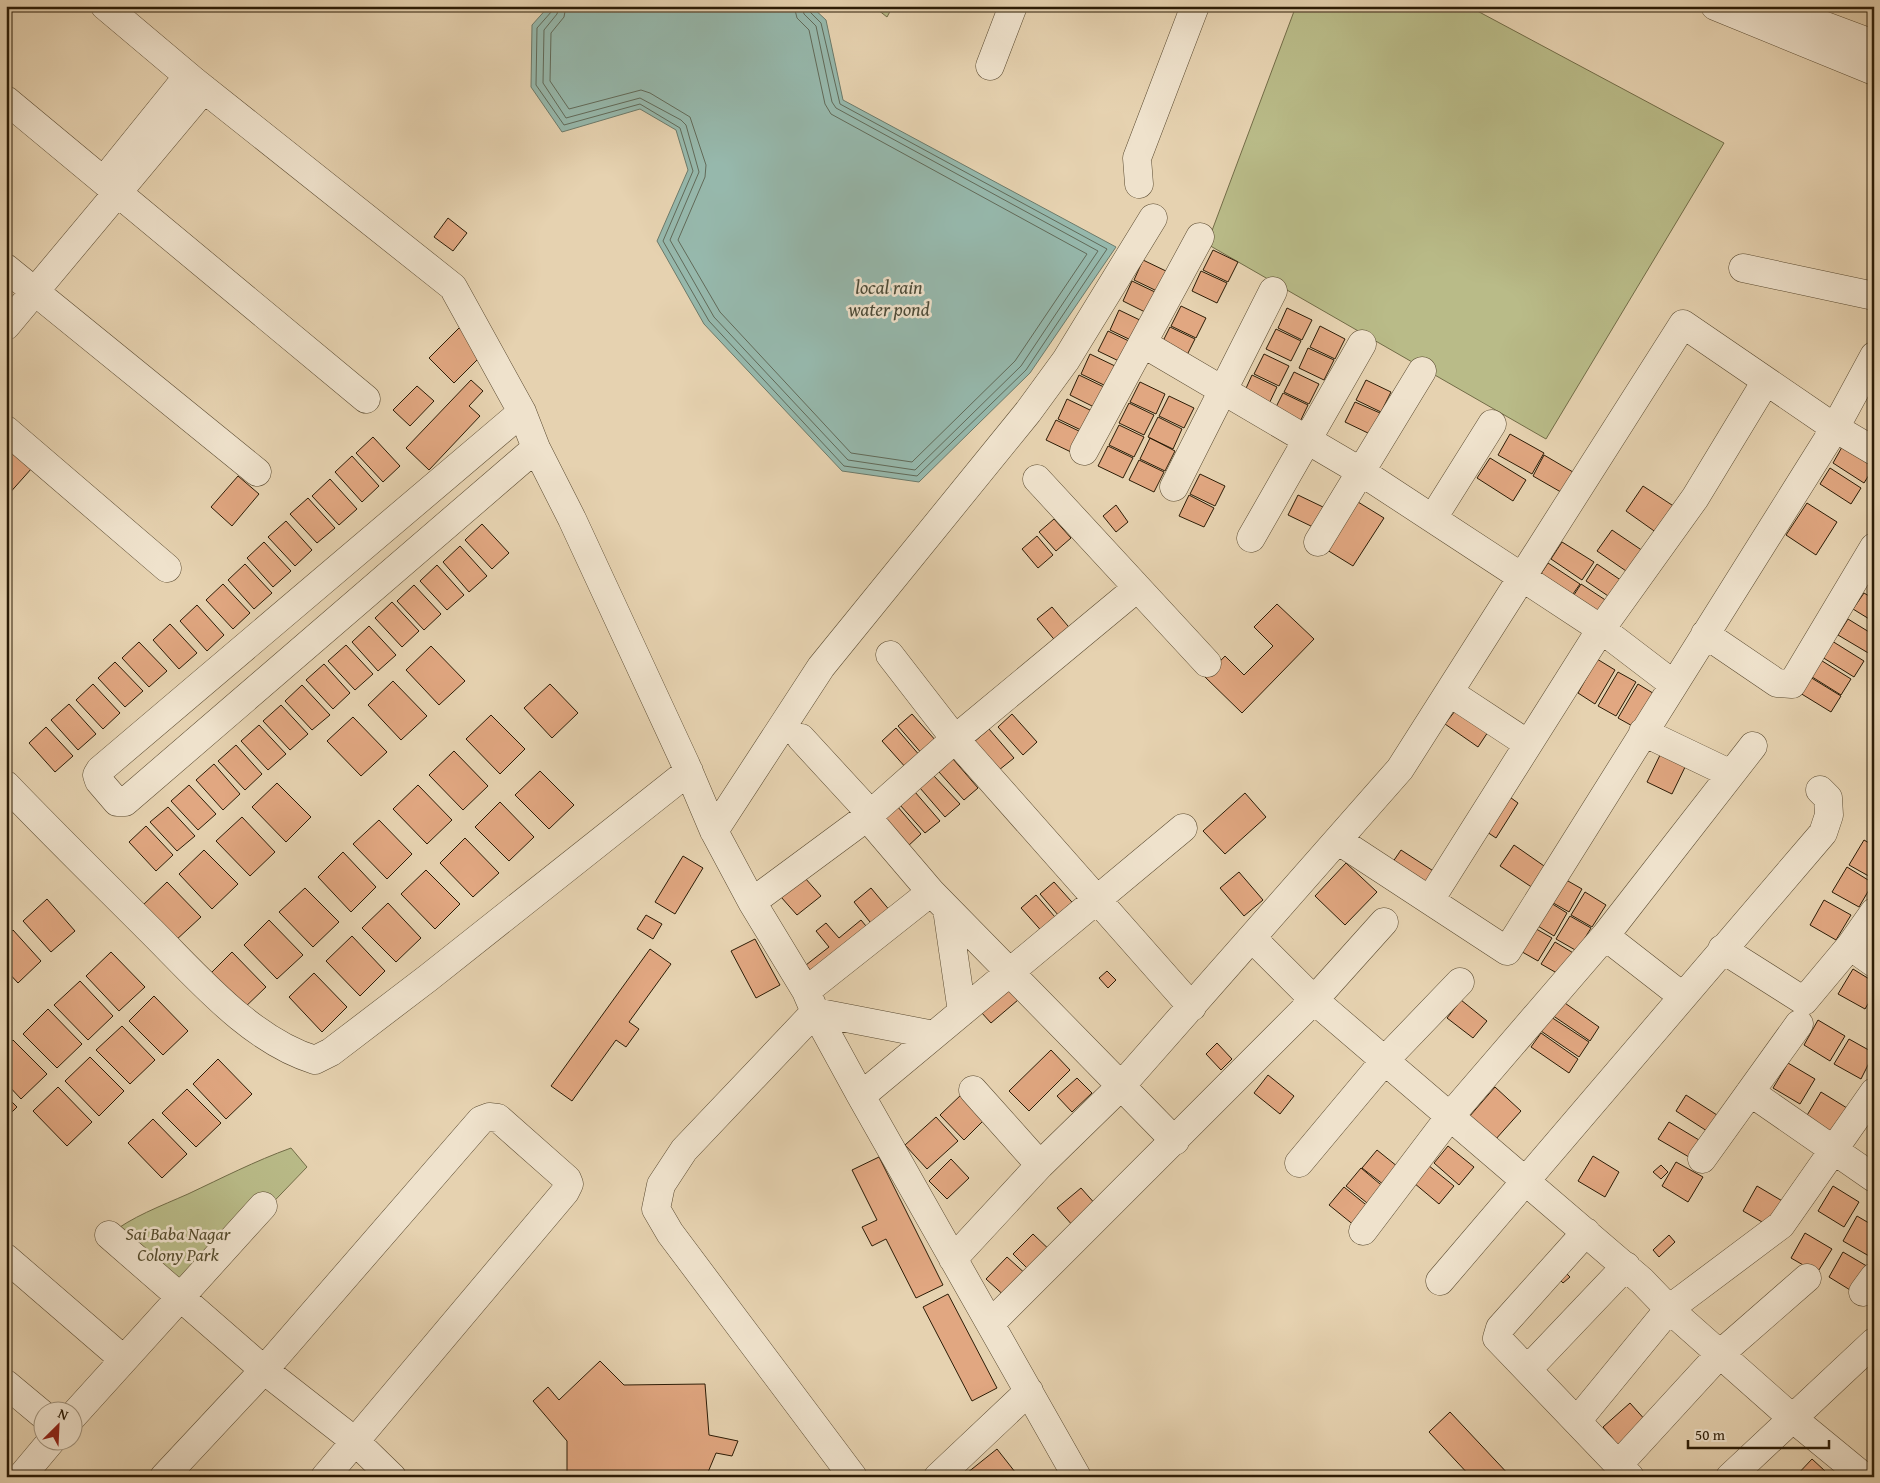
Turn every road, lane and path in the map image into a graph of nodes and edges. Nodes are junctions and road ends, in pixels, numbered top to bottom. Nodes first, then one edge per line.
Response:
1 (105, 6) edge
2 (1014, 6) edge
3 (1195, 6) edge
4 (1772, 6) edge
5 (1720, 7) edge
6 (1874, 44) edge
7 (990, 66) dead end
8 (1874, 71) edge
9 (196, 83) junction
10 (6, 100) edge
11 (1139, 184) dead end
12 (111, 187) junction
13 (1153, 218) dead end
14 (1200, 237) dead end
15 (1743, 268) dead end
16 (17, 286) edge
17 (1273, 291) dead end
18 (1874, 296) edge
19 (6, 326) edge
20 (1144, 344) junction
21 (1362, 344) dead end
22 (1874, 356) edge
23 (1422, 371) dead end
24 (1766, 381) junction
25 (1223, 390) junction
26 (366, 399) dead end
27 (522, 412) junction
28 (1492, 424) dead end
29 (1835, 428) junction
30 (6, 430) edge
31 (1307, 440) junction
32 (536, 448) junction
33 (1084, 451) dead end
34 (1874, 451) edge
35 (456, 468) junction
36 (1360, 471) junction
37 (257, 472) dead end
38 (1037, 479) dead end
39 (1174, 487) dead end
40 (476, 500) junction
41 (1433, 518) junction
42 (1251, 538) dead end
43 (1318, 542) dead end
44 (1874, 547) edge
45 (167, 568) dead end
46 (1521, 578) junction
47 (1137, 588) junction
48 (1601, 629) junction
49 (1705, 634) junction
50 (890, 654) dead end
51 (1207, 663) dead end
52 (1673, 684) junction
53 (1448, 692) junction
54 (1643, 732) junction
55 (801, 738) dead end
56 (955, 739) junction
57 (1528, 744) junction
58 (1753, 746) dead end
59 (689, 771) junction
60 (1731, 774) junction
61 (6, 785) edge
62 (1820, 790) dead end
63 (869, 815) junction
64 (1183, 828) dead end
65 (714, 831) junction
66 (1338, 840) junction
67 (1430, 900) junction
68 (939, 901) junction
69 (1098, 901) junction
70 (752, 902) junction
71 (1874, 912) edge
72 (1384, 922) dead end
73 (1605, 936) junction
74 (1253, 939) junction
75 (1850, 946) junction
76 (1722, 949) junction
77 (1874, 963) edge
78 (1009, 973) junction
79 (1460, 982) dead end
80 (1682, 996) junction
81 (1314, 1000) junction
82 (811, 1002) junction
83 (1192, 1008) junction
84 (962, 1012) junction
85 (1799, 1024) dead end
86 (934, 1035) junction
87 (1386, 1059) junction
88 (1121, 1086) junction
89 (973, 1090) dead end
90 (1750, 1092) junction
91 (1874, 1092) edge
92 (861, 1096) junction
93 (1451, 1115) junction
94 (1175, 1141) junction
95 (1834, 1150) junction
96 (1702, 1159) dead end
97 (1299, 1163) dead end
98 (1040, 1165) junction
99 (1874, 1178) edge
100 (1526, 1180) junction
101 (263, 1206) dead end
102 (1362, 1231) dead end
103 (1586, 1232) junction
104 (109, 1235) dead end
105 (953, 1259) junction
106 (10, 1266) edge
107 (1626, 1266) junction
108 (1807, 1278) dead end
109 (1440, 1281) dead end
110 (180, 1299) junction
111 (1669, 1309) junction
112 (991, 1323) junction
113 (1874, 1342) edge
114 (1720, 1354) junction
115 (123, 1359) junction
116 (1528, 1369) junction
117 (264, 1370) junction
118 (6, 1384) edge
119 (1028, 1391) junction
120 (32, 1406) edge
121 (82, 1406) edge
122 (1791, 1417) junction
123 (1577, 1421) junction
124 (356, 1442) junction
125 (44, 1450) edge
126 (1624, 1470) edge
127 (21, 1477) edge
128 (164, 1477) edge
129 (325, 1477) edge
130 (392, 1477) edge
131 (853, 1477) edge
132 (938, 1477) edge
133 (1077, 1477) edge
134 (1730, 1477) edge
135 (1864, 1477) edge

1 - 9 street
2 - 7 street
3 - 11 street
4 - 6 street
5 - 8 street
9 - 12 street
9 - 27 street
10 - 12 street
12 - 16 street
12 - 26 street
13 - 65 street
14 - 20 street
15 - 18 street
16 - 19 street
16 - 37 street
17 - 25 street
20 - 25 street
20 - 33 street
21 - 31 street
22 - 29 street
23 - 36 street
24 - 29 street
24 - 46 street
24 - 48 street
25 - 31 street
25 - 39 street
27 - 32 street
27 - 35 street
28 - 41 street
29 - 34 street
29 - 49 street
30 - 45 street
31 - 36 street
31 - 42 street
32 - 40 street
32 - 59 street
35 - 40 street
35 - 40 street
36 - 41 street
36 - 43 street
38 - 47 street
41 - 46 street
44 - 49 street
46 - 48 street
46 - 53 street
47 - 51 street
47 - 56 street
48 - 52 street
48 - 57 street
49 - 52 street
50 - 56 street
52 - 54 street
53 - 57 street
53 - 66 street
54 - 60 street
54 - 67 street
55 - 63 street
56 - 63 street
56 - 69 street
57 - 67 street
58 - 60 street
59 - 61 street
59 - 65 street
60 - 73 street
62 - 76 street
63 - 68 street
63 - 70 street
64 - 69 street
65 - 70 street
66 - 67 street
66 - 74 street
68 - 78 street
68 - 82 street
68 - 84 street
69 - 78 street
69 - 83 street
70 - 82 street
71 - 75 street
72 - 81 street
73 - 80 street
73 - 93 street
74 - 81 street
74 - 83 street
75 - 76 street
75 - 77 street
76 - 80 street
78 - 84 street
78 - 88 street
79 - 87 street
80 - 100 street
81 - 87 street
81 - 94 street
82 - 86 street
82 - 92 street
82 - 131 street
83 - 88 street
84 - 86 street
85 - 90 street
86 - 92 street
87 - 93 street
87 - 97 street
88 - 94 street
88 - 98 street
89 - 98 street
90 - 95 street
90 - 96 street
91 - 95 street
92 - 105 street
93 - 100 street
93 - 102 street
94 - 112 street
95 - 99 street
95 - 111 street
98 - 105 street
100 - 103 street
100 - 109 street
101 - 110 street
103 - 107 street
103 - 116 street
104 - 110 street
105 - 112 street
106 - 115 street
107 - 111 street
107 - 116 street
108 - 114 street
110 - 115 street
110 - 117 street
111 - 114 street
111 - 123 street
112 - 119 street
113 - 122 street
114 - 122 street
114 - 126 street
115 - 121 street
116 - 123 street
117 - 124 street
117 - 124 street
117 - 128 street
118 - 120 street
119 - 132 street
119 - 133 street
122 - 134 street
122 - 135 street
123 - 126 street
124 - 129 street
124 - 130 street
125 - 127 street

